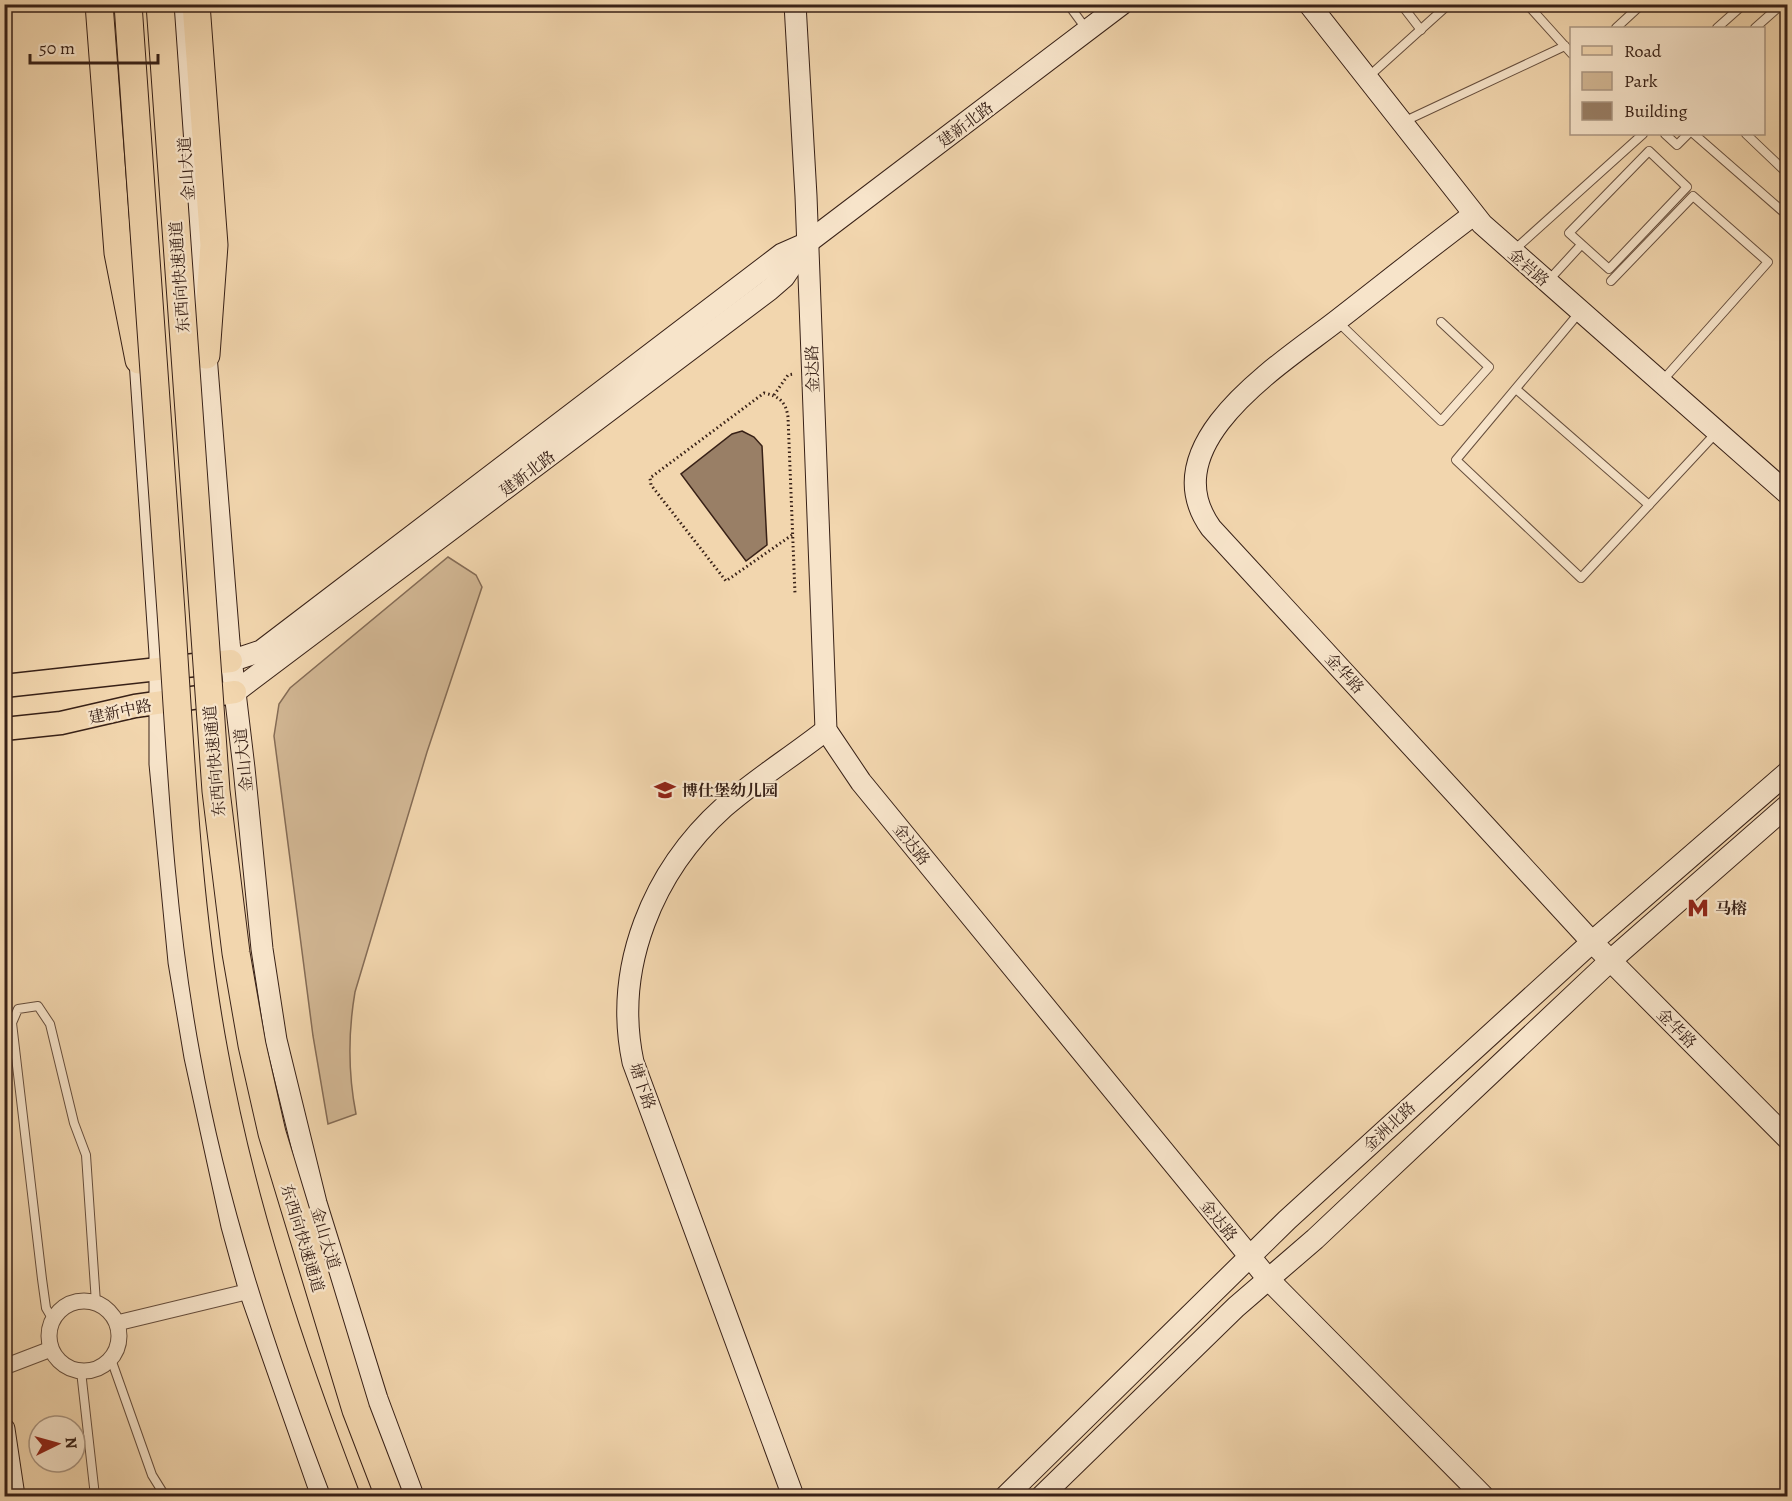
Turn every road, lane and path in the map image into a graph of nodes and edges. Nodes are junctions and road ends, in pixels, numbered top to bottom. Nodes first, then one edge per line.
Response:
1 (99, 4) edge
2 (123, 4) edge
3 (128, 4) edge
4 (160, 4) edge
5 (174, 4) edge
6 (196, 4) edge
7 (795, 4) edge
8 (1068, 4) edge
9 (1309, 4) edge
10 (1401, 4) edge
11 (1449, 4) edge
12 (1527, 4) edge
13 (1641, 4) edge
14 (1744, 4) edge
15 (1782, 4) edge
16 (1114, 7) edge
17 (1735, 8) edge
18 (1617, 27) edge
19 (1718, 27) edge
20 (1756, 27) edge
21 (1421, 30) junction
22 (1088, 31) junction
23 (1565, 46) junction
24 (1570, 52) edge
25 (1366, 78) junction
26 (1401, 123) junction
27 (1642, 135) edge
28 (1666, 135) edge
29 (1687, 135) edge
30 (1695, 135) edge
31 (1747, 135) edge
32 (1788, 174) edge
33 (1473, 214) junction
34 (1788, 216) edge
35 (807, 243) junction
36 (1581, 245) junction
37 (1512, 252) junction
38 (1611, 281) dead end
39 (1547, 282) junction
40 (1580, 311) junction
41 (1337, 321) junction
42 (1441, 322) dead end
43 (206, 356) junction
44 (139, 360) junction
45 (812, 371) junction
46 (1661, 382) junction
47 (1516, 389) junction
48 (774, 395) junction
49 (1716, 433) junction
50 (1784, 483) edge
51 (1649, 505) junction
52 (792, 535) junction
53 (795, 594) dead end
54 (231, 661) junction
55 (160, 669) junction
56 (4, 686) edge
57 (235, 692) junction
58 (160, 702) junction
59 (4, 729) edge
60 (826, 730) junction
61 (1788, 772) edge
62 (1788, 804) edge
63 (1592, 942) junction
64 (1610, 961) junction
65 (1788, 1139) edge
66 (1249, 1256) junction
67 (1269, 1280) junction
68 (250, 1291) junction
69 (96, 1303) junction
70 (52, 1320) junction
71 (117, 1323) junction
72 (51, 1349) junction
73 (111, 1359) junction
74 (4, 1367) edge
75 (81, 1371) junction
76 (4, 1429) edge
77 (14, 1497) edge
78 (95, 1497) edge
79 (165, 1497) edge
80 (322, 1497) edge
81 (346, 1497) edge
82 (389, 1497) edge
83 (413, 1497) edge
84 (794, 1497) edge
85 (1006, 1497) edge
86 (1042, 1497) edge
87 (1484, 1497) edge

1 - 44 highway
2 - 44 main road
3 - 81 highway, 东西向快速通道, bridge
4 - 82 highway, 东西向快速通道, bridge
5 - 43 main road, 金山大道
6 - 43 highway
7 - 35 main road, 金达路
8 - 22 lane
9 - 25 main road, 金岩路
10 - 21 lane
11 - 21 lane
12 - 23 lane
13 - 18 lane
14 - 17 lane
15 - 20 lane
16 - 22 main road, 建新北路
17 - 19 lane
21 - 25 lane
22 - 35 main road, 建新北路
23 - 24 lane
23 - 26 lane
25 - 26 main road, 金岩路
26 - 33 main road, 金岩路
27 - 37 lane
28 - 29 lane
30 - 34 lane
31 - 32 lane
33 - 37 main road, 金岩路
33 - 41 main road, 金华路
35 - 45 main road, 金达路
35 - 54 main road, 建新北路
35 - 57 main road, 建新北路
36 - 36 lane
36 - 39 lane
37 - 39 main road, 金岩路
38 - 46 lane
39 - 40 main road, 金岩路
40 - 46 main road, 金岩路
40 - 47 lane
41 - 42 lane
41 - 63 main road, 金华路
43 - 54 main road, 金山大道
44 - 55 main road
45 - 48 path
45 - 60 main road, 金达路
46 - 49 main road, 金岩路
47 - 51 lane
47 - 51 lane
48 - 52 path
48 - 52 path
49 - 50 main road, 金岩路
49 - 51 lane
52 - 53 path
54 - 55 main road
54 - 57 main road, 金山大道
55 - 56 main road
55 - 58 main road
57 - 58 main road, 建新中路
57 - 83 main road, 金山大道
58 - 59 main road, 建新中路
58 - 68 main road
60 - 66 main road, 金达路
60 - 84 main road, 塘下路
61 - 63 main road, 金洲北路
62 - 64 main road, 金洲北路
63 - 64 main road, 金华路
63 - 66 main road, 金洲北路
64 - 65 main road, 金华路
64 - 67 main road, 金洲北路
66 - 67 main road, 金达路
66 - 85 main road, 金洲北路
67 - 86 main road, 金洲北路
67 - 87 main road, 金达路
68 - 71 street
68 - 80 main road
69 - 70 street
69 - 70 lane
69 - 71 street
70 - 72 street
71 - 73 street
72 - 74 street
72 - 75 street
73 - 75 street
73 - 79 lane
75 - 78 lane
76 - 77 main road

